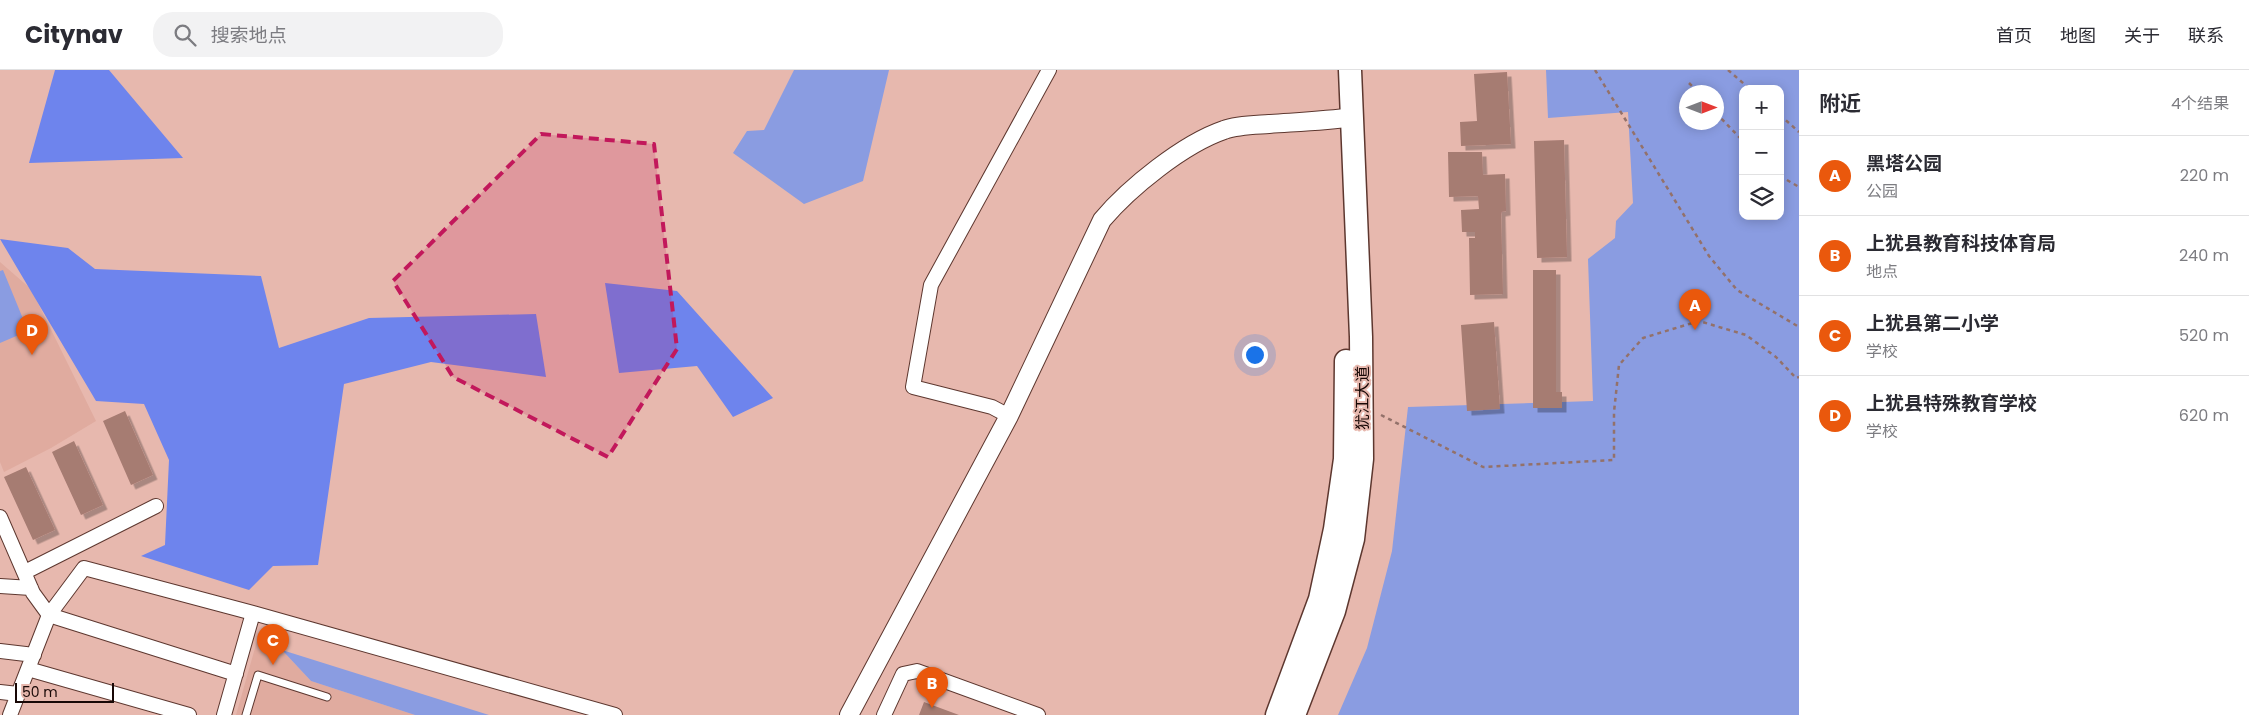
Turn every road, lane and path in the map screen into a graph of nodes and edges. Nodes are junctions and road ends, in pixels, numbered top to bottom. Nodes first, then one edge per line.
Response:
1 (1049, 70) edge
2 (1337, 70) edge
3 (1350, 70) edge
4 (1595, 70) edge
5 (1728, 70) edge
6 (1745, 85) edge
7 (1346, 118) junction
8 (1784, 119) edge
9 (1724, 121) edge
10 (1799, 132) edge
11 (1739, 137) edge
12 (1784, 178) edge
13 (1799, 187) edge
14 (1799, 327) edge
15 (1799, 376) edge
16 (1381, 415) dead end
17 (1009, 416) junction
18 (156, 506) dead end
19 (0, 517) edge
20 (6, 543) edge
21 (25, 572) junction
22 (0, 586) edge
23 (31, 588) junction
24 (253, 613) junction
25 (50, 615) junction
26 (0, 651) edge
27 (34, 655) junction
28 (28, 669) junction
29 (236, 674) junction
30 (0, 692) edge
31 (18, 694) junction
32 (327, 697) dead end
33 (13, 714) edge
34 (189, 715) edge
35 (224, 715) edge
36 (246, 715) edge
37 (615, 715) edge
38 (849, 715) edge
39 (884, 715) edge
40 (1038, 715) edge
41 (1277, 715) edge
42 (1294, 715) edge

1 - 17 street
2 - 7 main road, 犹江大道
3 - 7 main road, 犹江大道
4 - 14 path
5 - 6 path
7 - 17 street
7 - 41 main road, 犹江大道
7 - 42 main road, 犹江大道
8 - 10 path
9 - 11 path
12 - 13 path
15 - 16 path
17 - 38 street
18 - 21 street
19 - 20 street
20 - 21 street
21 - 23 street
22 - 23 street
23 - 25 street
24 - 25 street
24 - 29 street
24 - 37 street
25 - 27 street
25 - 29 street
26 - 27 street
27 - 28 street
28 - 31 street
28 - 34 street
29 - 35 street
30 - 31 street
31 - 33 street
32 - 36 lane
39 - 40 street

